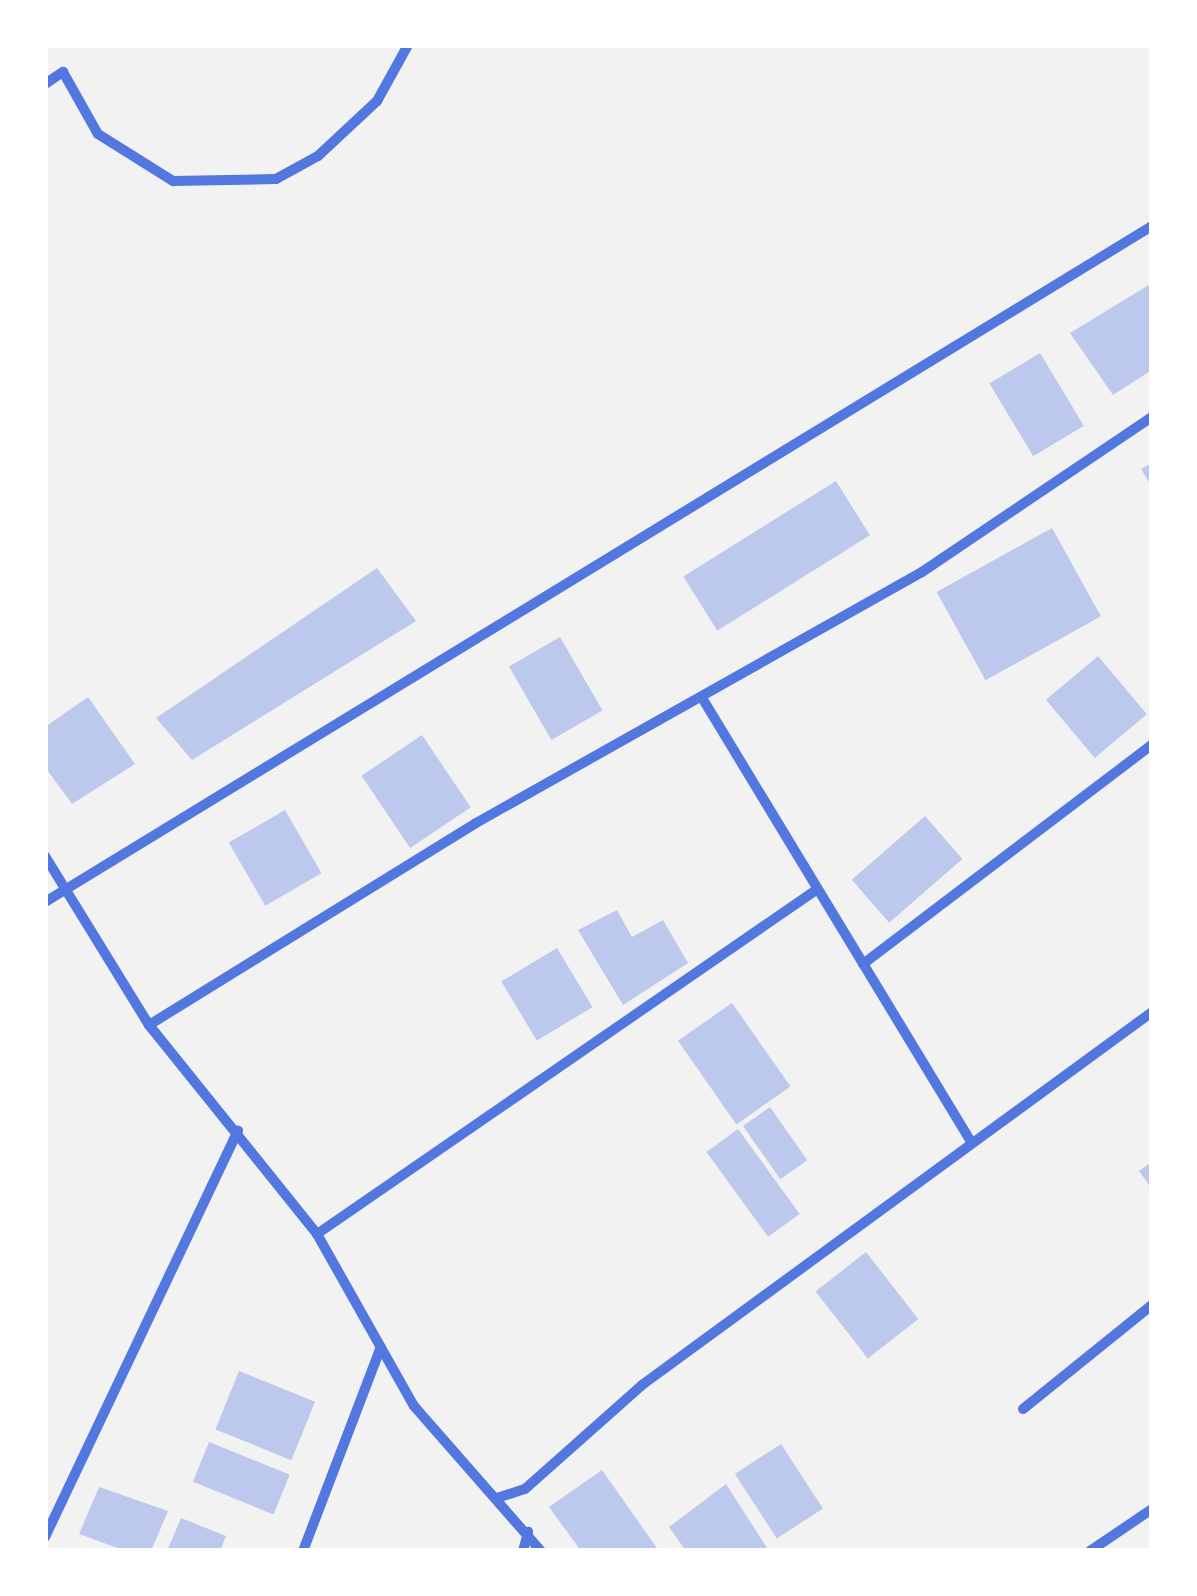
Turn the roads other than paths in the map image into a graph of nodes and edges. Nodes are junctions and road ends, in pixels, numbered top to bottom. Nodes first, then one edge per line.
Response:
1 (408, 45) edge
2 (45, 84) edge
3 (1152, 226) edge
4 (1152, 418) edge
5 (704, 701) junction
6 (1152, 744) edge
7 (45, 856) edge
8 (65, 888) junction
9 (816, 890) junction
10 (45, 902) edge
11 (863, 964) junction
12 (1152, 1012) edge
13 (150, 1025) junction
14 (238, 1130) junction
15 (970, 1140) junction
16 (317, 1234) junction
17 (1152, 1304) edge
18 (381, 1348) junction
19 (1022, 1409) dead end
20 (497, 1498) junction
21 (1152, 1509) edge
22 (528, 1532) junction
23 (45, 1538) edge
24 (302, 1551) edge
25 (523, 1551) edge
26 (541, 1551) edge
27 (1090, 1551) edge

1 - 2 street
3 - 8 street
4 - 5 street
5 - 9 street
5 - 13 street
6 - 11 street
7 - 8 street
8 - 10 street
8 - 13 street
9 - 11 street
9 - 16 street
11 - 15 street
12 - 15 street
13 - 14 street
14 - 16 street
14 - 23 street
15 - 20 street
16 - 18 street
17 - 19 street
18 - 20 street
18 - 24 street
20 - 22 street
21 - 27 street
22 - 25 street
22 - 26 street

